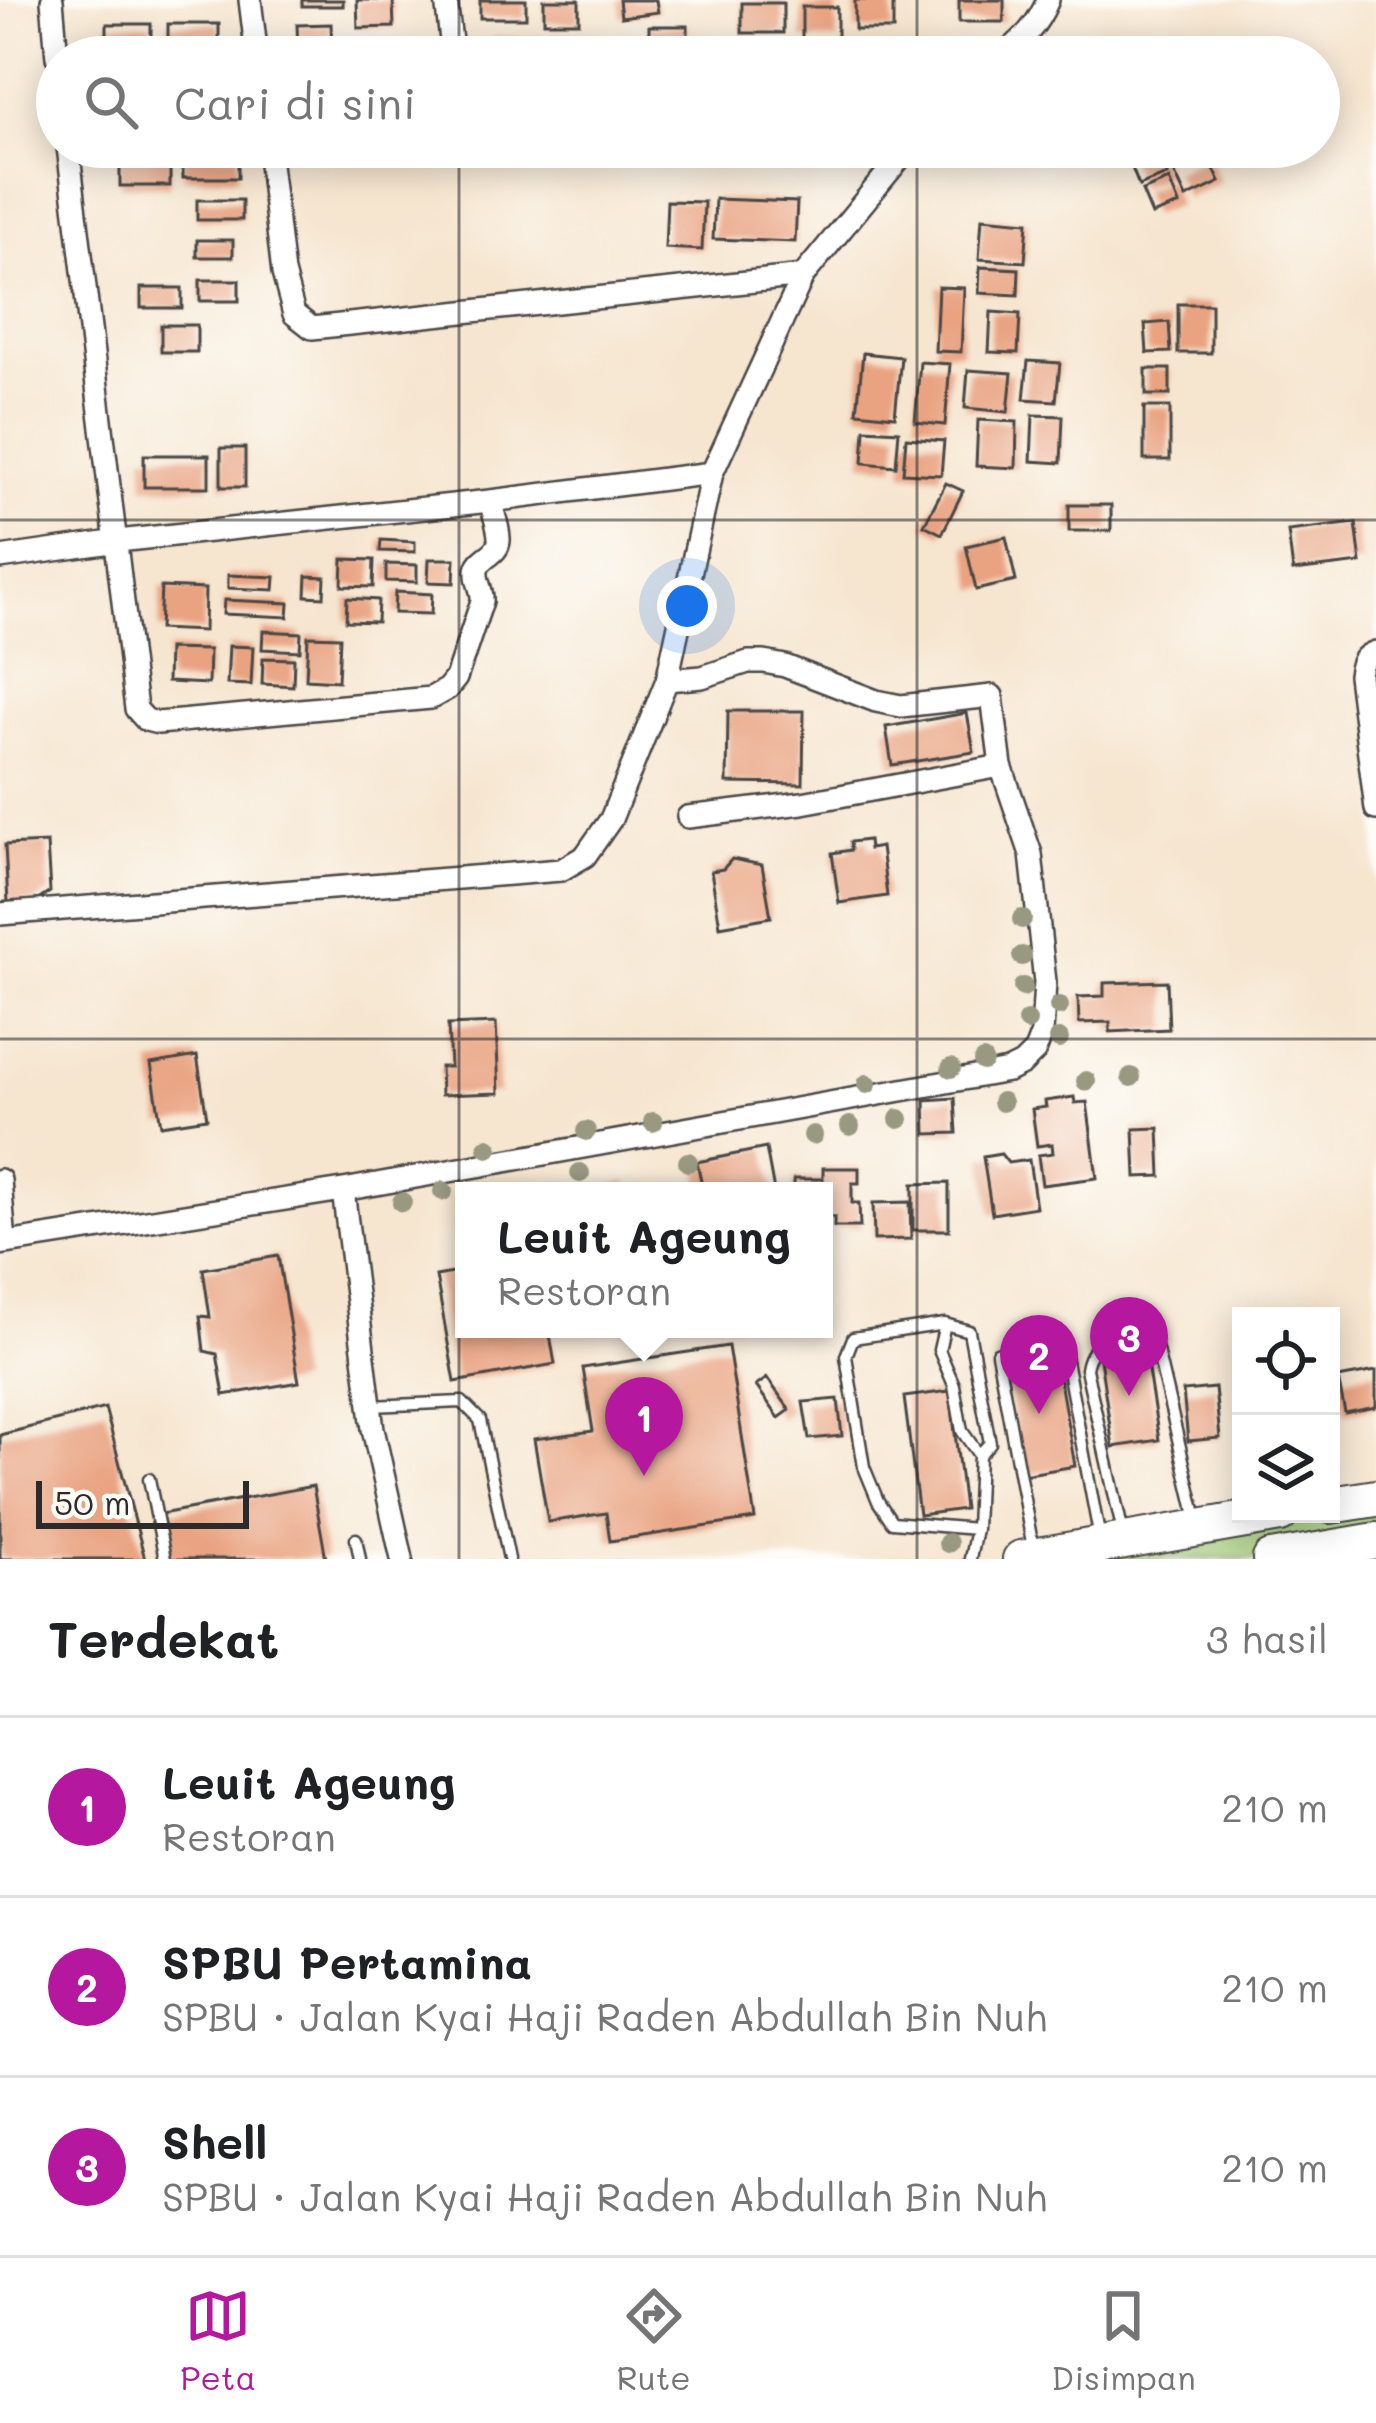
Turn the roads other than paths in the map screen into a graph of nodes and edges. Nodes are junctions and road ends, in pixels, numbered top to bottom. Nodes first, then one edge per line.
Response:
1 (52, 0) edge
2 (250, 0) edge
3 (446, 0) edge
4 (1048, 0) edge
5 (55, 36) edge
6 (254, 36) edge
7 (450, 36) edge
8 (1027, 36) edge
9 (71, 168) edge
10 (270, 168) edge
11 (891, 168) edge
12 (803, 276) junction
13 (712, 473) junction
14 (490, 501) junction
15 (118, 541) junction
16 (0, 558) edge
17 (1376, 652) edge
18 (667, 680) junction
19 (1001, 766) junction
20 (1376, 809) edge
21 (688, 817) dead end
22 (0, 914) edge
23 (0, 1180) edge
24 (344, 1190) junction
25 (2, 1244) edge
26 (945, 1324) junction
27 (370, 1406) junction
28 (979, 1455) junction
29 (149, 1479) dead end
30 (1376, 1498) edge
31 (1340, 1504) edge
32 (1232, 1522) edge
33 (976, 1528) junction
34 (1199, 1528) junction
35 (356, 1539) dead end
36 (1376, 1541) edge
37 (1113, 1544) junction
38 (1028, 1558) edge
39 (165, 1559) edge
40 (360, 1559) edge
41 (402, 1559) edge
42 (509, 1559) edge
43 (970, 1559) edge
44 (1270, 1559) edge

1 - 5 street
2 - 6 street
3 - 7 street
4 - 8 street
9 - 15 street
10 - 12 street
11 - 12 street
12 - 13 street
13 - 14 street
13 - 18 street
14 - 15 street
14 - 15 street
15 - 16 street
17 - 20 street
18 - 19 street
18 - 22 street
19 - 21 street
19 - 24 street
23 - 25 street
24 - 25 street
24 - 27 street
26 - 28 lane
26 - 28 lane
26 - 33 lane
27 - 41 street
27 - 42 lane
28 - 33 lane
29 - 39 lane
30 - 31 highway
32 - 34 highway
33 - 43 lane
34 - 37 highway
34 - 37 lane
35 - 40 lane
36 - 44 highway
37 - 38 highway
37 - 38 lane

